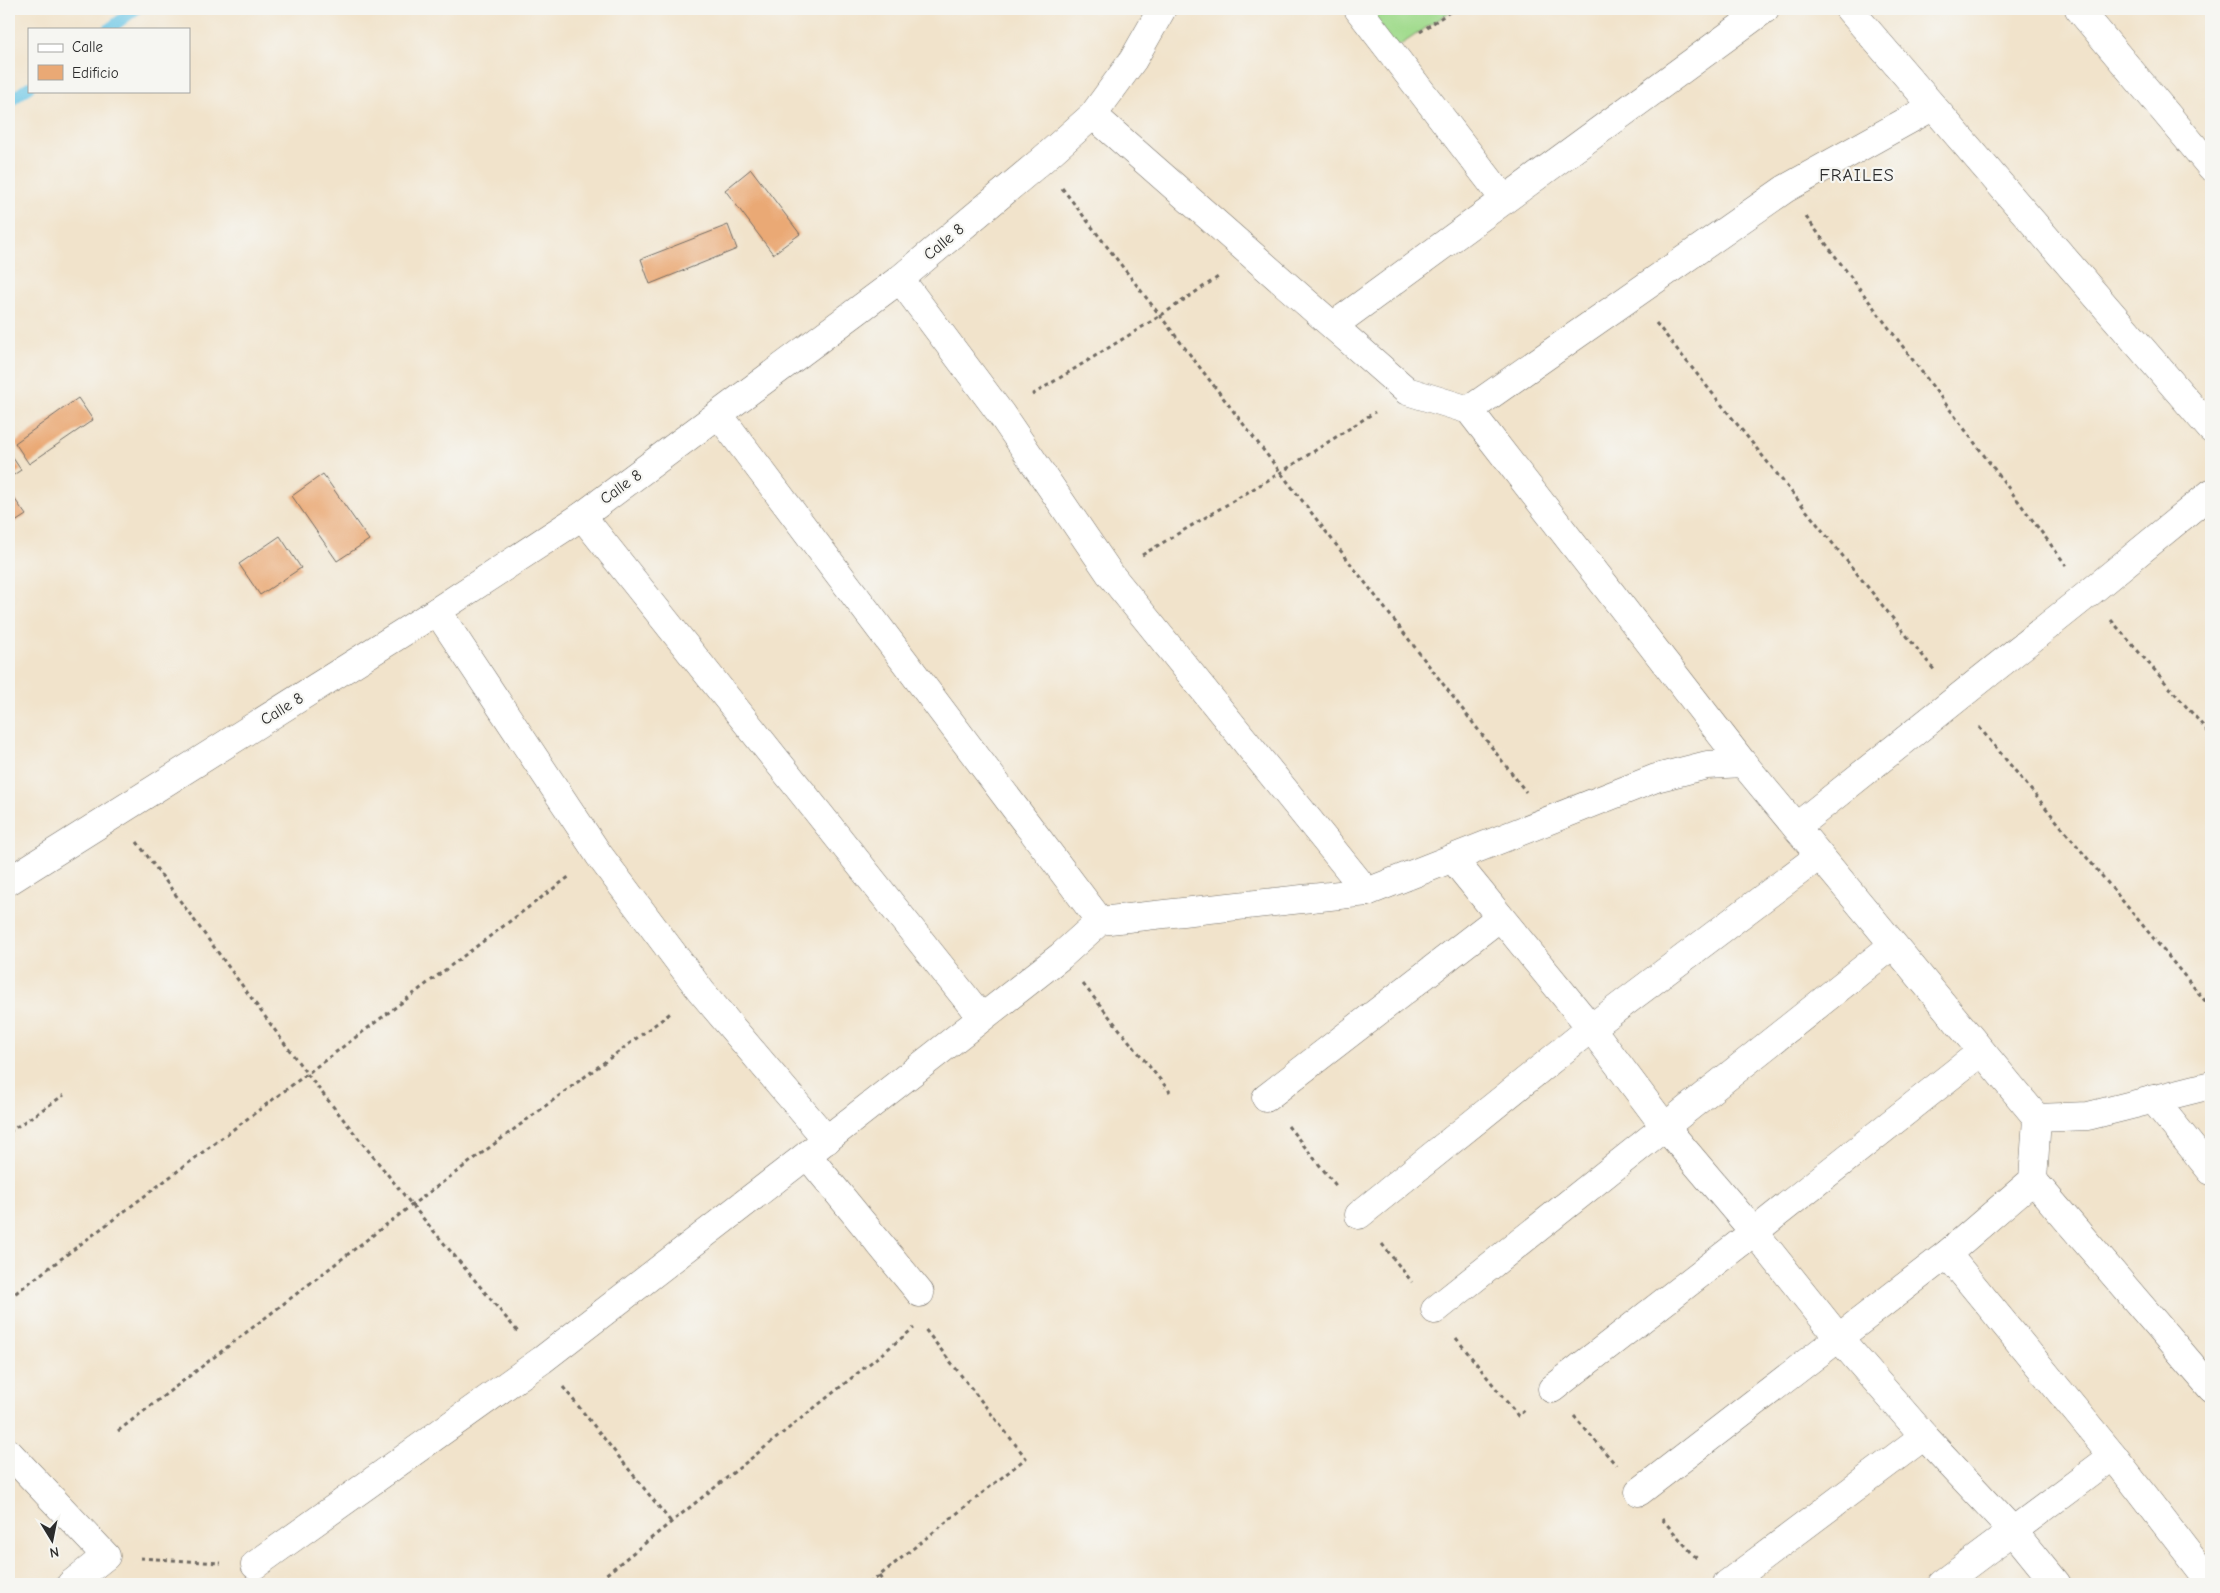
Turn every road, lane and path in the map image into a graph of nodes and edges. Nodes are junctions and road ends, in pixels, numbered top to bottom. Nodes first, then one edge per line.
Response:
1 (1162, 9) edge
2 (1358, 9) edge
3 (1765, 9) edge
4 (1849, 9) edge
5 (2079, 9) edge
6 (1932, 107) junction
7 (1093, 115) junction
8 (1041, 161) junction
9 (2211, 167) edge
10 (1785, 189) junction
11 (1504, 199) junction
12 (1251, 255) junction
13 (900, 279) junction
14 (1634, 295) junction
15 (1160, 316) junction
16 (1334, 325) junction
17 (1407, 391) junction
18 (1468, 410) junction
19 (1001, 414) junction
20 (719, 415) junction
21 (2211, 429) edge
22 (1280, 472) junction
23 (2211, 493) edge
24 (582, 516) junction
25 (1110, 574) junction
26 (2088, 594) junction
27 (437, 611) junction
28 (1957, 700) junction
29 (2211, 735) edge
30 (1744, 762) junction
31 (116, 814) junction
32 (1548, 820) junction
33 (1796, 827) junction
34 (599, 855) junction
35 (1819, 856) junction
36 (1453, 859) junction
37 (9, 881) edge
38 (1367, 892) junction
39 (1500, 917) junction
40 (1100, 921) junction
41 (1894, 946) junction
42 (1061, 956) junction
43 (701, 991) junction
44 (2211, 1008) edge
45 (980, 1017) junction
46 (1591, 1028) junction
47 (1981, 1052) junction
48 (308, 1074) junction
49 (2211, 1085) edge
50 (1170, 1092) dead end
51 (64, 1095) dead end
52 (1266, 1098) dead end
53 (2153, 1099) junction
54 (2037, 1118) junction
55 (1665, 1127) junction
56 (9, 1132) edge
57 (817, 1148) junction
58 (2211, 1171) edge
59 (2033, 1180) junction
60 (412, 1205) junction
61 (1360, 1215) dead end
62 (1754, 1232) junction
63 (1947, 1254) junction
64 (920, 1293) dead end
65 (9, 1298) edge
66 (1435, 1310) joint
67 (1838, 1337) junction
68 (542, 1360) junction
69 (2211, 1388) edge
70 (1552, 1390) dead end
71 (1518, 1416) dead end
72 (118, 1431) dead end
73 (1924, 1436) junction
74 (9, 1454) edge
75 (2113, 1456) junction
76 (1639, 1492) dead end
77 (671, 1522) junction
78 (2013, 1531) junction
79 (106, 1556) junction
80 (255, 1565) joint
81 (879, 1576) junction
82 (2211, 1583) edge
83 (72, 1584) edge
84 (594, 1584) edge
85 (869, 1584) edge
86 (886, 1584) edge
87 (1727, 1584) edge
88 (1942, 1584) edge
89 (2056, 1584) edge

1 - 7 street, Calle 8
2 - 11 street
3 - 11 street
4 - 6 street
5 - 9 street
6 - 10 street
6 - 21 street
7 - 8 street, Calle 8
7 - 12 street
8 - 13 street, Calle 8
8 - 15 path
10 - 14 street
10 - 26 path
11 - 16 street
12 - 15 path
12 - 16 street
13 - 19 street
13 - 20 street, Calle 8
14 - 18 street
14 - 28 path
15 - 19 path
15 - 22 path
16 - 17 street
17 - 18 street
17 - 22 path
18 - 30 street
19 - 25 street
20 - 24 street, Calle 8
20 - 40 street
22 - 25 path
22 - 32 path
23 - 26 street
24 - 27 street, Calle 8
24 - 45 street
25 - 38 street
26 - 28 street
26 - 29 path
27 - 31 street, Calle 8
27 - 34 street
28 - 33 street
28 - 44 path
30 - 32 street
30 - 33 street
31 - 37 street, Calle 8
31 - 48 path
32 - 36 street
33 - 35 street
34 - 43 street
34 - 48 path
35 - 41 street
35 - 46 street
36 - 38 street
36 - 39 street
38 - 40 street
39 - 46 street
39 - 52 street
40 - 42 street
41 - 47 street
41 - 55 street
42 - 45 street
42 - 50 path
43 - 57 street
43 - 60 path
45 - 57 street
46 - 55 street
46 - 61 street
47 - 54 street
47 - 62 street
48 - 60 path
48 - 65 path
49 - 53 street
51 - 56 path
53 - 54 street
53 - 58 street
54 - 59 street
55 - 62 street
55 - 66 street
57 - 64 street
57 - 68 street
59 - 63 street
59 - 69 street
60 - 68 path
60 - 72 path
62 - 67 street
62 - 70 street
63 - 67 street
63 - 75 street
66 - 71 path
67 - 73 street
67 - 76 street
68 - 77 path
68 - 80 street
73 - 78 street
73 - 87 street
74 - 79 street
75 - 78 street
75 - 82 street
77 - 81 path
77 - 84 path
78 - 88 street
78 - 89 street
79 - 80 path
79 - 83 street
81 - 85 path
81 - 86 path

